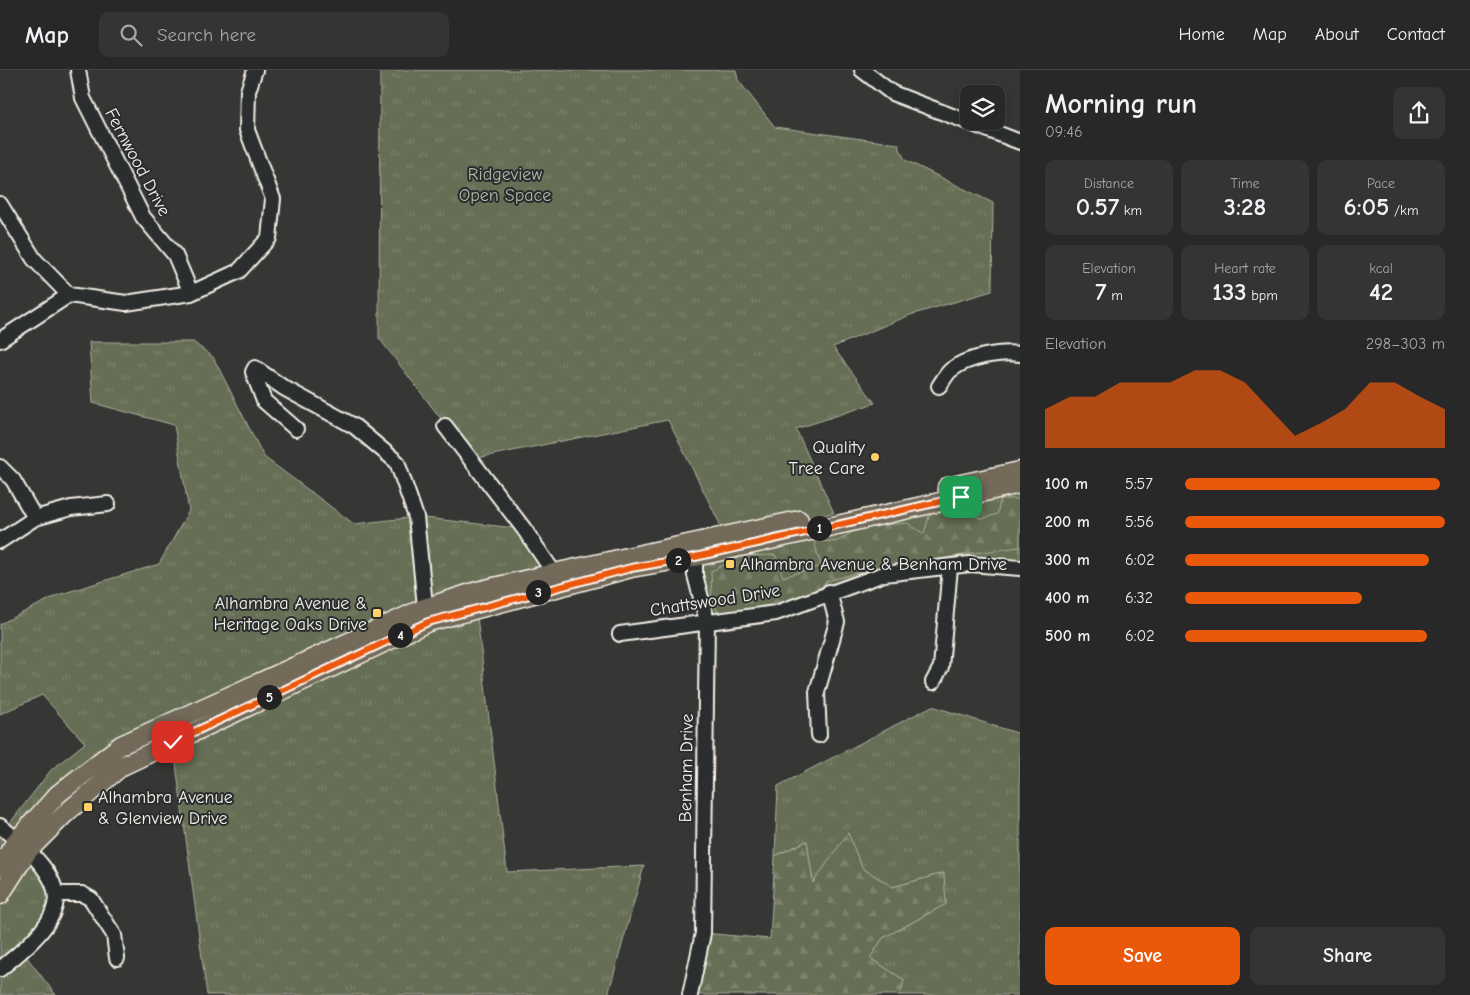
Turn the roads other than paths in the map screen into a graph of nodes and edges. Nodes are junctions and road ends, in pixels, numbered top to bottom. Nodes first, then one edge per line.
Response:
1 (78, 70) edge
2 (255, 70) edge
3 (862, 70) edge
4 (1020, 142) edge
5 (0, 204) edge
6 (191, 292) junction
7 (70, 295) junction
8 (0, 340) edge
9 (1020, 354) edge
10 (939, 386) dead end
11 (445, 426) dead end
12 (296, 429) dead end
13 (0, 466) edge
14 (1020, 471) edge
15 (1020, 484) edge
16 (108, 504) dead end
17 (35, 518) junction
18 (0, 541) edge
19 (692, 550) junction
20 (950, 567) junction
21 (1020, 568) edge
22 (554, 573) junction
23 (829, 592) junction
24 (426, 615) junction
25 (707, 620) junction
26 (620, 634) dead end
27 (932, 682) dead end
28 (819, 735) dead end
29 (0, 826) edge
30 (22, 846) junction
31 (0, 867) edge
32 (58, 894) junction
33 (0, 895) edge
34 (117, 958) dead end
35 (0, 969) edge
36 (690, 995) edge

1 - 6 street, Fernwood Drive
2 - 6 street
3 - 4 street
5 - 7 street
6 - 7 street
7 - 8 street
9 - 10 street
11 - 22 street
12 - 24 street
13 - 17 street
14 - 19 main road
15 - 19 main road
16 - 17 street
17 - 18 street
19 - 22 main road
19 - 24 main road
19 - 25 street, Benham Drive
20 - 21 street, Chattswood Drive
20 - 23 street, Chattswood Drive
20 - 27 street
22 - 24 main road
23 - 25 street, Chattswood Drive
23 - 28 street
24 - 30 main road
25 - 26 street, Chattswood Drive
25 - 36 street, Benham Drive
29 - 30 street
30 - 31 main road
30 - 32 street
30 - 33 main road
32 - 34 street
32 - 35 street

